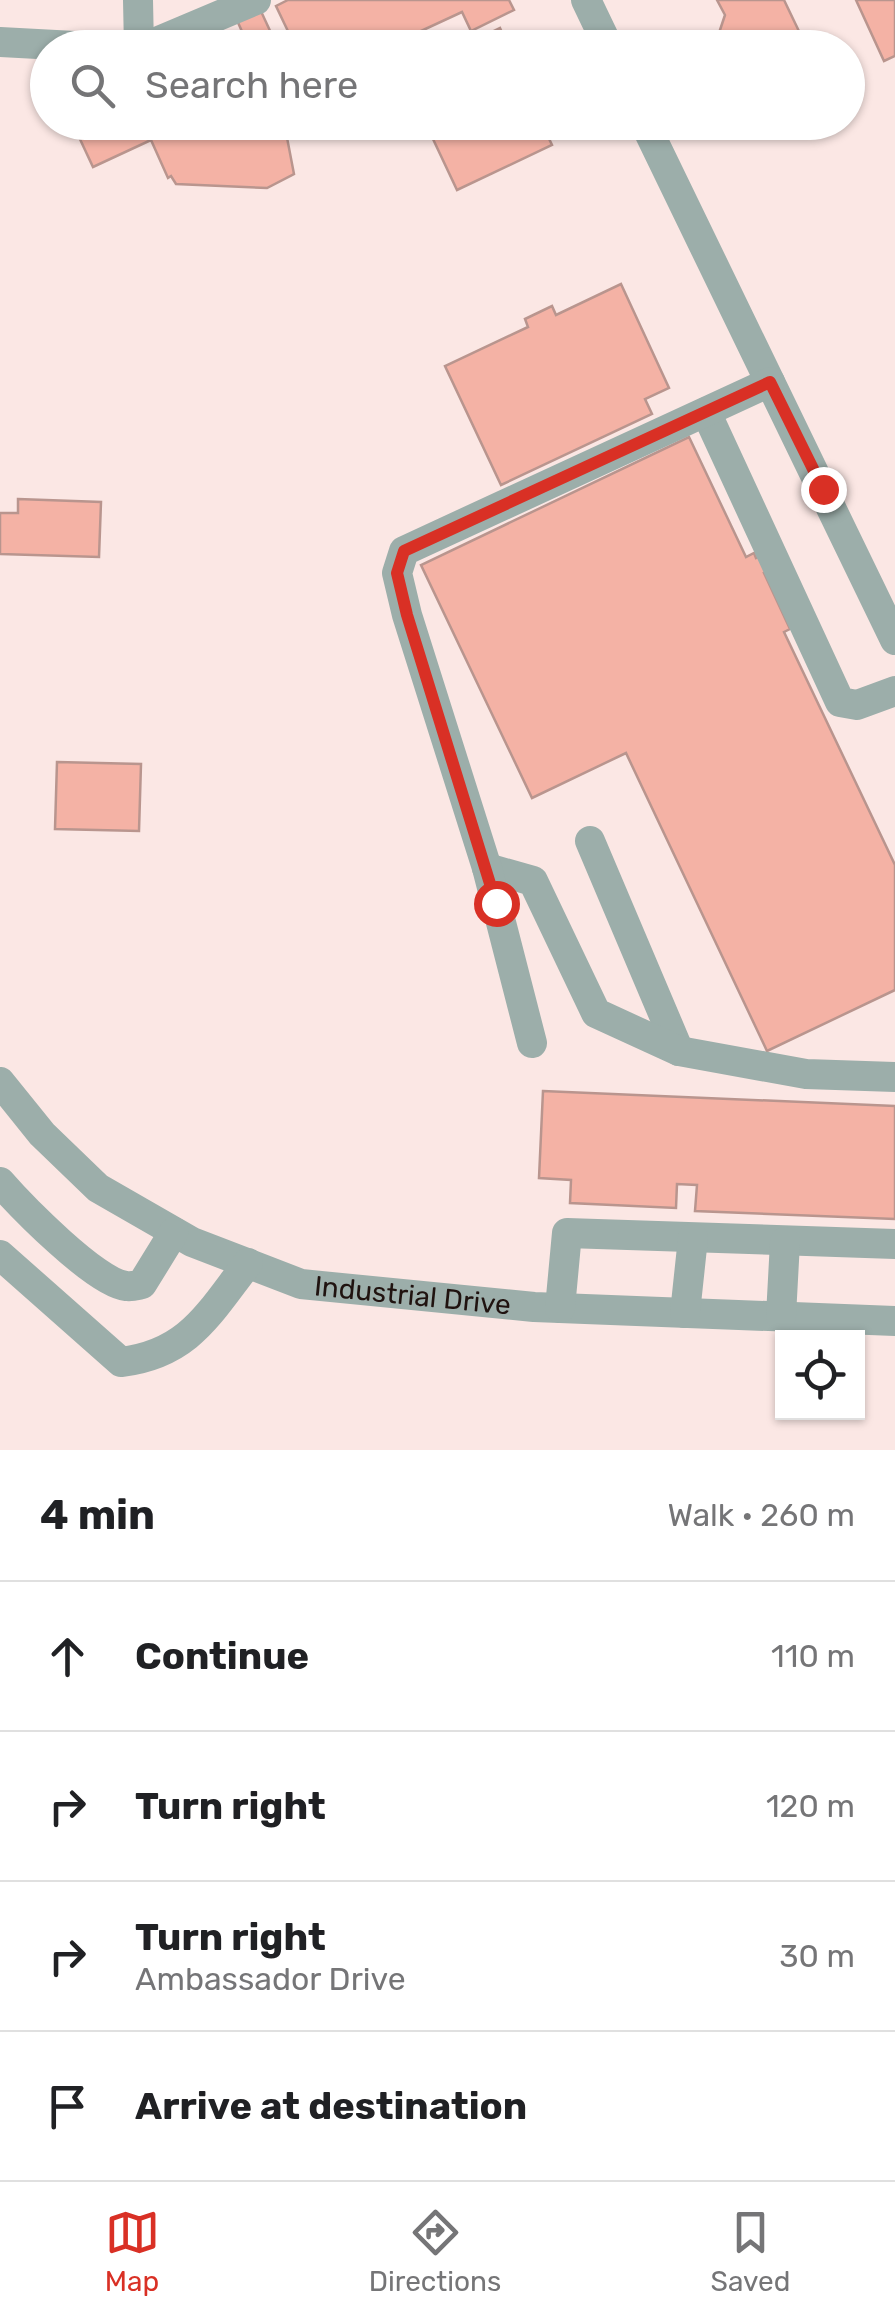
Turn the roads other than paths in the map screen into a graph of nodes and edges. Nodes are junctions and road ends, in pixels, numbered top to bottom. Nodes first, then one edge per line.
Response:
1 (138, 0) edge
2 (256, 0) edge
3 (586, 0) edge
4 (139, 30) edge
5 (184, 30) edge
6 (600, 30) edge
7 (0, 42) edge
8 (30, 44) edge
9 (653, 140) edge
10 (770, 382) junction
11 (706, 412) junction
12 (895, 640) edge
13 (895, 691) edge
14 (590, 841) dead end
15 (488, 868) junction
16 (532, 1043) dead end
17 (679, 1051) junction
18 (895, 1077) edge
19 (0, 1082) edge
20 (0, 1182) edge
21 (174, 1232) junction
22 (694, 1238) junction
23 (786, 1242) junction
24 (895, 1244) edge
25 (0, 1255) edge
26 (248, 1263) junction
27 (560, 1308) junction
28 (685, 1313) junction
29 (781, 1316) junction
30 (895, 1321) edge

1 - 4 street
2 - 5 street
3 - 6 street
7 - 8 street
9 - 10 street
10 - 11 street
10 - 12 street
11 - 13 street
11 - 15 street
14 - 17 street
15 - 16 street
15 - 17 street
17 - 18 street
19 - 21 street, Industrial Drive
20 - 21 street
21 - 26 street, Industrial Drive
22 - 23 street
22 - 27 street
22 - 28 street
23 - 24 street
23 - 29 street
25 - 26 street
26 - 27 street, Industrial Drive
27 - 28 street, Industrial Drive
28 - 29 street, Industrial Drive
29 - 30 street, Industrial Drive

